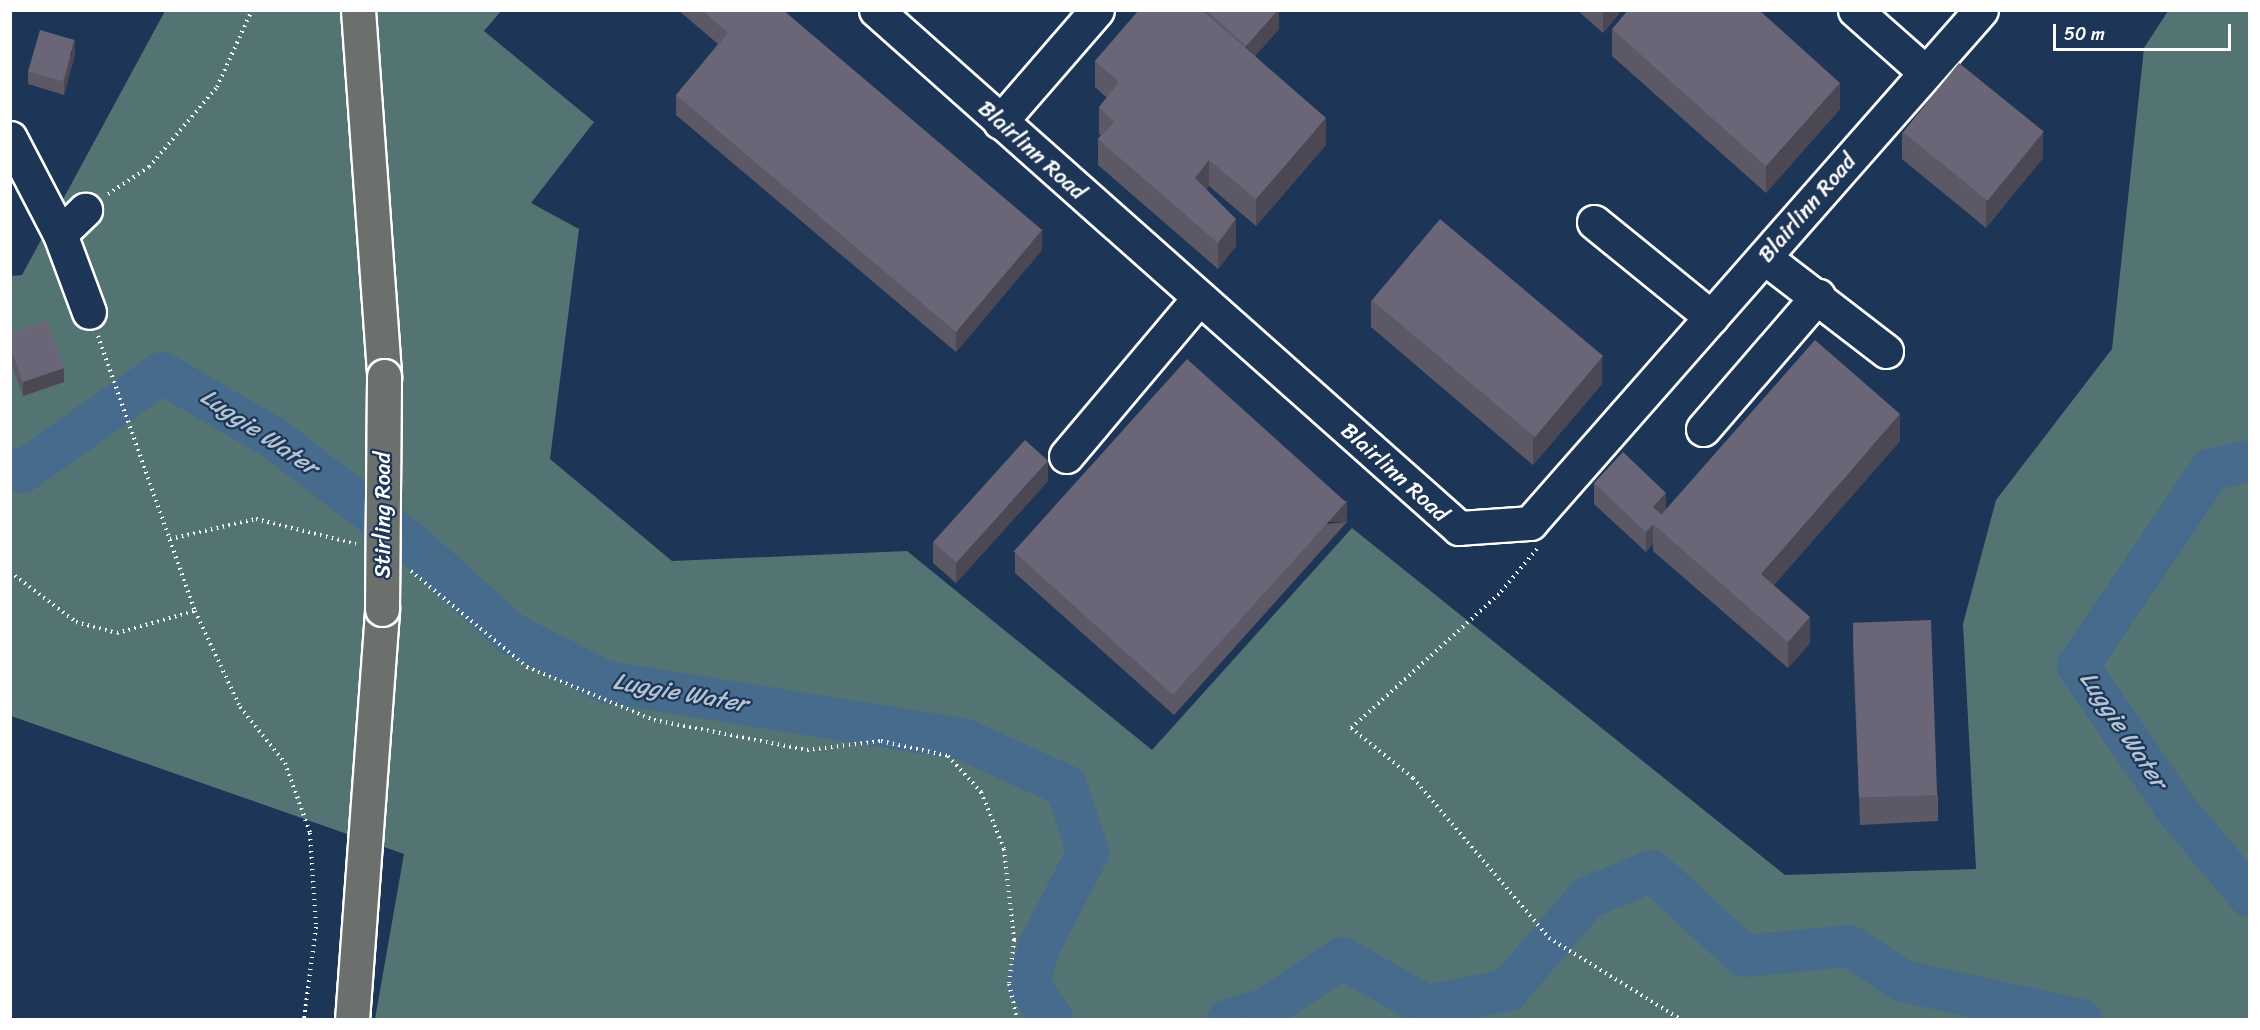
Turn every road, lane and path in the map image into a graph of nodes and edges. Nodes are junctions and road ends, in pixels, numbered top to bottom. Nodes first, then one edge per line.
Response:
1 (252, 10) edge
2 (358, 10) edge
3 (876, 10) edge
4 (1097, 10) edge
5 (1855, 10) edge
6 (1981, 10) edge
7 (1925, 72) junction
8 (1000, 122) junction
9 (10, 138) edge
10 (85, 210) joint
11 (1594, 222) dead end
12 (60, 234) junction
13 (1764, 257) junction
14 (1818, 296) junction
15 (1199, 298) junction
16 (89, 312) joint
17 (1711, 317) junction
18 (1886, 351) dead end
19 (1703, 429) dead end
20 (1066, 456) dead end
21 (1530, 523) junction
22 (170, 539) junction
23 (366, 549) dead end
24 (403, 567) dead end
25 (10, 572) edge
26 (195, 611) junction
27 (304, 1020) edge
28 (352, 1020) edge
29 (1017, 1020) edge
30 (1682, 1020) edge

1 - 10 path
2 - 28 main road, Stirling Road, bridge
3 - 8 street, Blairlinn Road
4 - 8 street
5 - 7 street
6 - 7 street, Blairlinn Road
7 - 13 street, Blairlinn Road
8 - 15 street, Blairlinn Road
9 - 12 street
10 - 12 street
11 - 17 street
12 - 16 street
13 - 14 street
13 - 17 street, Blairlinn Road
14 - 18 street
14 - 19 street
15 - 20 street
15 - 21 street, Blairlinn Road
16 - 22 path
17 - 21 street, Blairlinn Road
21 - 30 path
22 - 23 path
22 - 26 path
24 - 29 path
25 - 26 path
26 - 27 path

